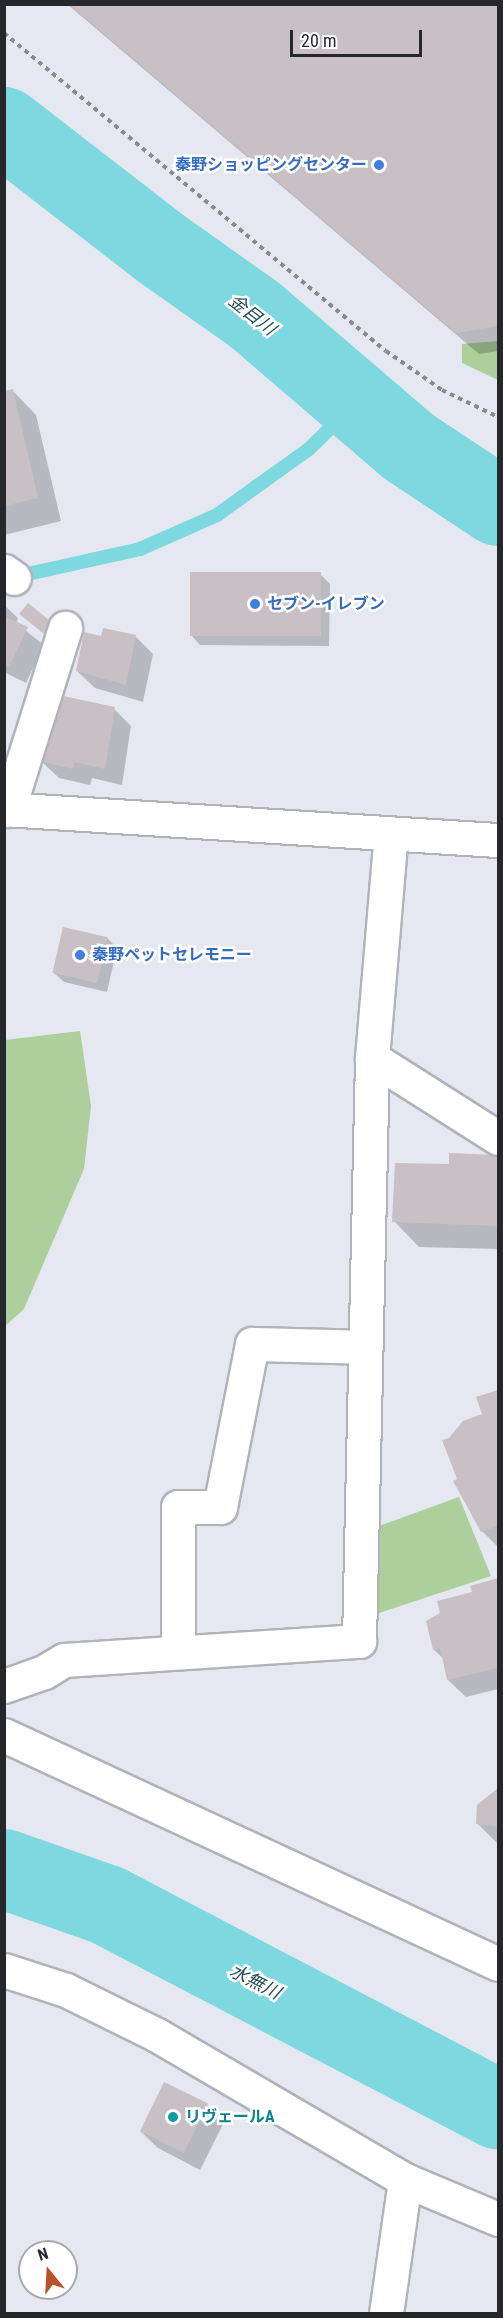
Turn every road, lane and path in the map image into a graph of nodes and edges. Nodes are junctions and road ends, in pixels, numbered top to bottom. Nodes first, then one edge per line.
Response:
1 (4, 33) edge
2 (498, 417) edge
3 (65, 628) dead end
4 (6, 809) edge
5 (391, 834) junction
6 (498, 840) edge
7 (372, 1058) junction
8 (498, 1138) edge
9 (364, 1347) junction
10 (178, 1650) junction
11 (4, 1686) edge
12 (4, 1735) edge
13 (498, 1964) edge
14 (4, 1970) edge
15 (405, 2180) junction
16 (498, 2219) edge
17 (387, 2313) edge

1 - 2 path
3 - 4 street
4 - 5 street
5 - 6 street
5 - 7 street
7 - 8 street
7 - 9 street
9 - 10 street
9 - 10 street
10 - 11 street
12 - 13 street
14 - 15 street
15 - 16 street
15 - 17 street

